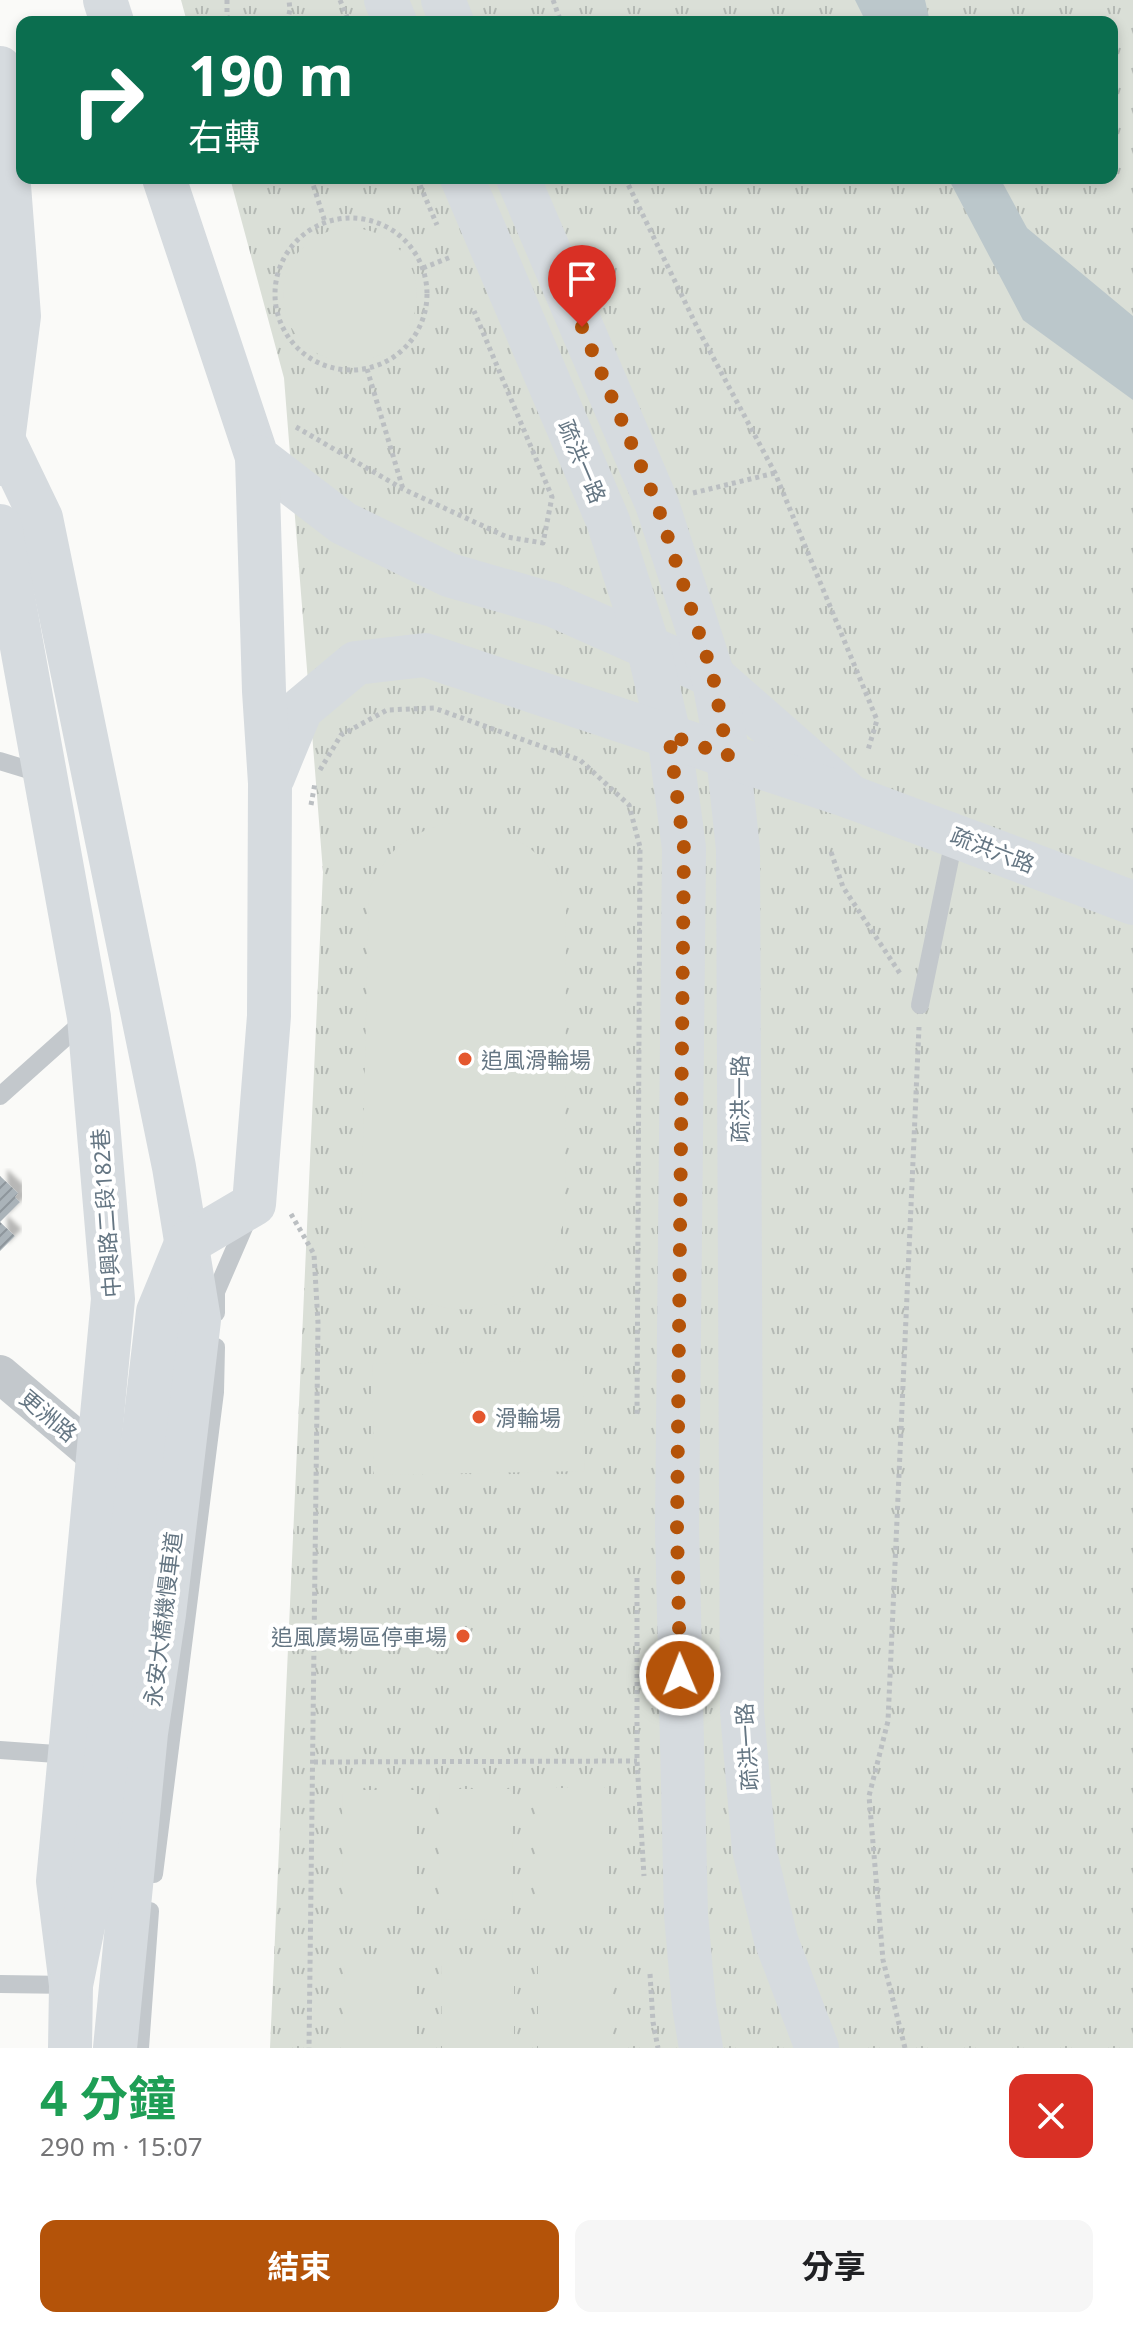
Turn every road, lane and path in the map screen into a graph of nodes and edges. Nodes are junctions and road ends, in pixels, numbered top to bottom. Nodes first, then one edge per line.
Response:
1 (0, 68) edge
2 (166, 184) edge
3 (313, 184) edge
4 (420, 184) edge
5 (465, 184) edge
6 (521, 184) edge
7 (628, 184) edge
8 (325, 222) junction
9 (439, 230) dead end
10 (445, 244) dead end
11 (451, 257) junction
12 (423, 268) junction
13 (457, 271) dead end
14 (469, 299) dead end
15 (367, 369) junction
16 (296, 427) dead end
17 (0, 442) edge
18 (257, 457) junction
19 (775, 473) junction
20 (403, 489) junction
21 (684, 495) dead end
22 (0, 526) edge
23 (648, 646) junction
24 (713, 676) junction
25 (669, 735) junction
26 (868, 750) dead end
27 (728, 756) junction
28 (580, 760) dead end
29 (0, 761) edge
30 (45, 775) junction
31 (270, 783) junction
32 (851, 797) junction
33 (310, 808) dead end
34 (955, 834) junction
35 (831, 852) dead end
36 (1133, 903) edge
37 (920, 1005) junction
38 (89, 1017) junction
39 (0, 1096) edge
40 (273, 1202) junction
41 (186, 1244) junction
42 (0, 1374) edge
43 (98, 1457) junction
44 (0, 1750) edge
45 (70, 1755) junction
46 (637, 1761) dead end
47 (314, 1762) junction
48 (0, 1984) edge
49 (71, 1985) junction
50 (70, 2048) edge
51 (115, 2048) edge
52 (140, 2048) edge
53 (309, 2048) edge
54 (701, 2048) edge
55 (817, 2048) edge
56 (905, 2048) edge

1 - 17 street
2 - 18 street
3 - 8 path
4 - 9 path
5 - 23 street, 疏洪一路
6 - 24 street, 疏洪一路
7 - 19 path
8 - 12 path
8 - 15 path
10 - 11 path
11 - 12 path
11 - 13 path
12 - 15 path
14 - 20 path
15 - 20 path
16 - 20 path
17 - 41 street
18 - 23 street
18 - 31 street
19 - 21 path
19 - 26 path
22 - 30 street, 中興路二段182巷
23 - 24 street
23 - 25 street, 疏洪一路
24 - 27 street, 疏洪一路
24 - 32 street, 疏洪六路
25 - 27 street, 疏洪六路
25 - 31 street, 疏洪六路
25 - 54 street, 疏洪一路
27 - 32 street, 疏洪六路
27 - 55 street, 疏洪一路
28 - 33 path
29 - 30 lane
30 - 38 street, 中興路二段182巷
31 - 40 street
32 - 34 street, 疏洪六路
34 - 36 street, 疏洪六路
34 - 37 lane
35 - 37 path
37 - 56 path
38 - 39 lane
38 - 43 street, 中興路二段182巷
40 - 41 street
40 - 47 path
40 - 52 lane, 永安大橋機慢車道
41 - 49 street
41 - 51 street
42 - 43 street, 更洲路
43 - 45 street, 中興路二段182巷
44 - 45 lane
45 - 49 street, 中興路二段182巷
46 - 47 path
47 - 53 path
48 - 49 lane
49 - 50 street, 中興路二段182巷

